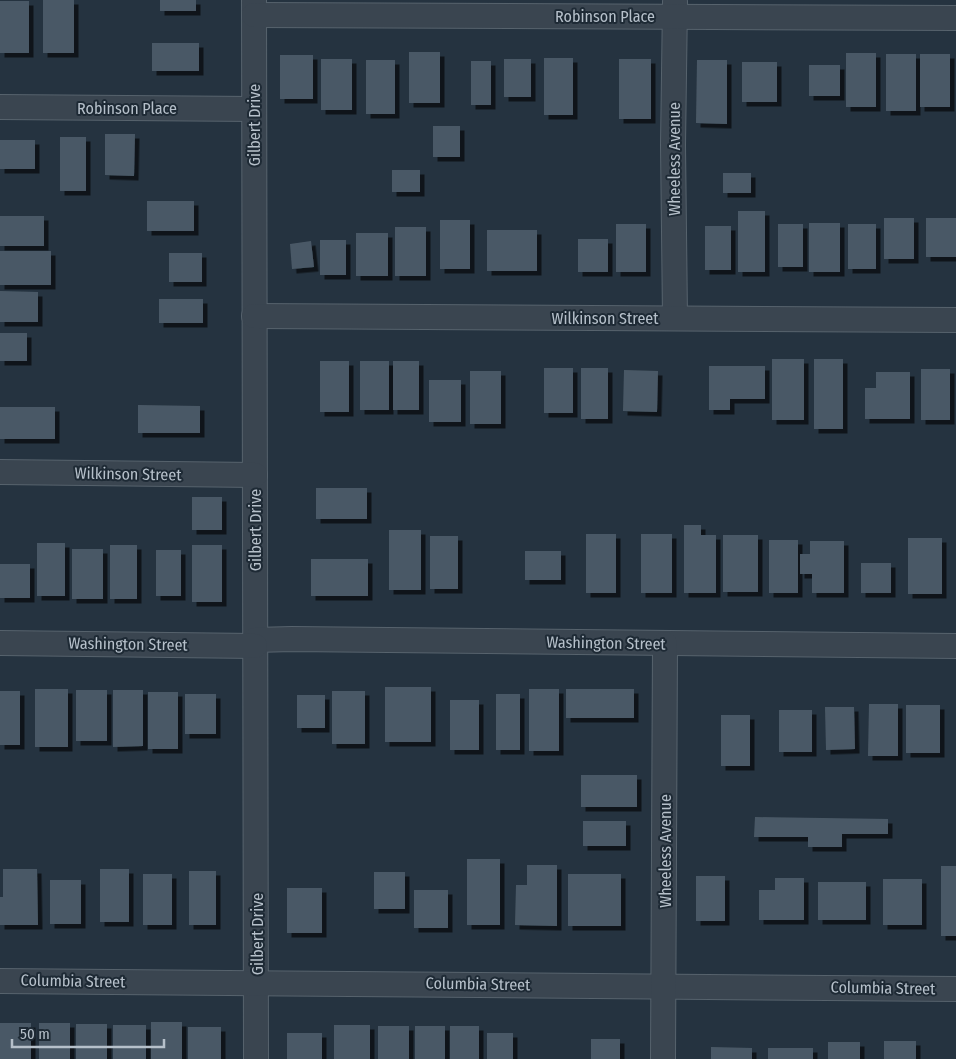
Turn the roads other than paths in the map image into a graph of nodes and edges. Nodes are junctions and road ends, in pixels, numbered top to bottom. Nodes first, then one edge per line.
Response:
1 (254, 7) edge
2 (675, 8) edge
3 (956, 18) edge
4 (0, 107) edge
5 (254, 109) junction
6 (254, 316) junction
7 (675, 318) junction
8 (956, 320) edge
9 (0, 472) edge
10 (255, 475) junction
11 (0, 643) edge
12 (255, 643) junction
13 (665, 644) junction
14 (956, 646) edge
15 (0, 981) edge
16 (257, 982) junction
17 (664, 986) junction
18 (956, 989) edge
19 (256, 1059) edge
20 (663, 1059) edge

1 - 2 street, Robinson Place
1 - 5 street, Gilbert Drive
2 - 3 street, Robinson Place
2 - 7 street, Wheeless Avenue
4 - 5 street, Robinson Place
5 - 6 street, Gilbert Drive
6 - 7 street, Wilkinson Street
6 - 10 street, Gilbert Drive
7 - 8 street, Wilkinson Street
9 - 10 street, Wilkinson Street
10 - 12 street, Gilbert Drive
11 - 12 street, Washington Street
12 - 13 street, Washington Street
12 - 16 street, Gilbert Drive
13 - 14 street, Washington Street
13 - 17 street, Wheeless Avenue
15 - 16 street, Columbia Street
16 - 17 street, Columbia Street
16 - 19 street, Gilbert Drive
17 - 18 street, Columbia Street
17 - 20 street, Wheeless Avenue

